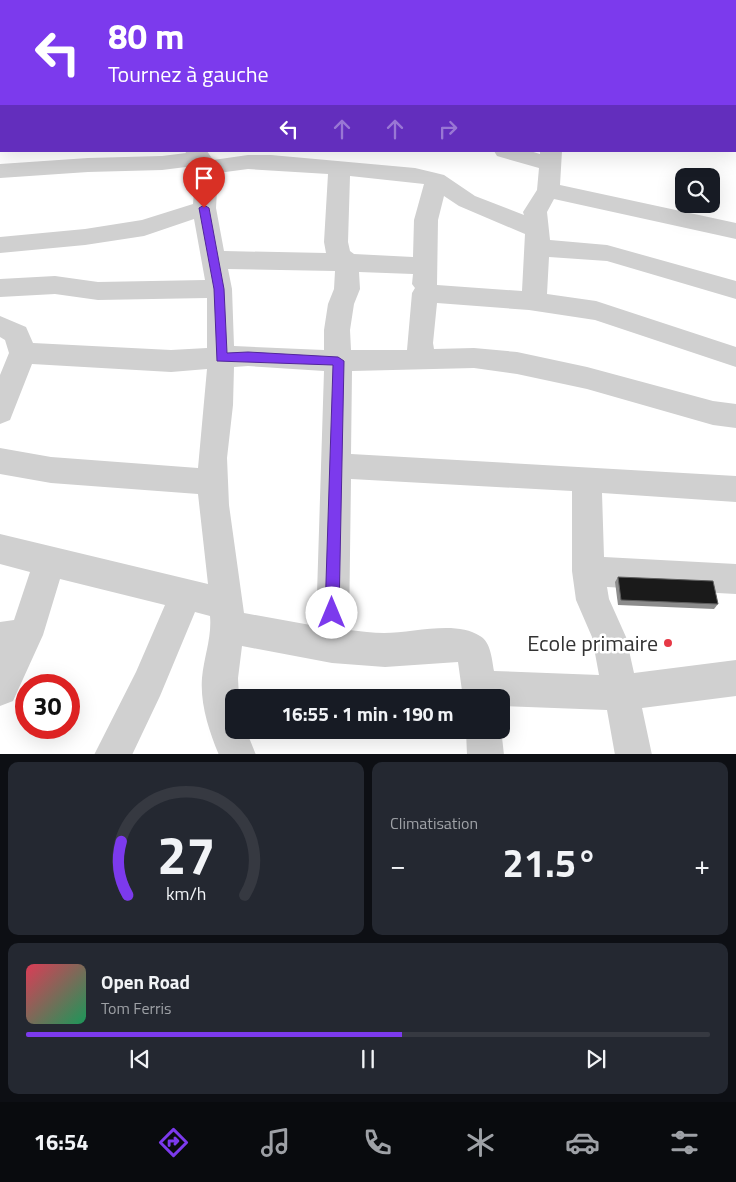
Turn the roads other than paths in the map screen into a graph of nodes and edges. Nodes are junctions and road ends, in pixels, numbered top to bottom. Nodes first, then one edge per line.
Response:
1 (512, 152) edge
2 (550, 157) edge
3 (48, 159) edge
4 (201, 159) edge
5 (339, 168) junction
6 (0, 171) edge
7 (436, 180) junction
8 (548, 190) junction
9 (204, 208) junction
10 (736, 231) edge
11 (537, 239) junction
12 (0, 245) edge
13 (215, 260) junction
14 (347, 262) junction
15 (424, 266) junction
16 (0, 288) edge
17 (219, 289) junction
18 (736, 290) edge
19 (425, 294) junction
20 (536, 302) junction
21 (0, 326) edge
22 (22, 353) junction
23 (736, 357) edge
24 (221, 358) junction
25 (421, 360) junction
26 (338, 361) junction
27 (0, 412) edge
28 (736, 416) edge
29 (0, 461) edge
30 (336, 466) junction
31 (588, 478) junction
32 (213, 482) junction
33 (736, 489) edge
34 (0, 549) edge
35 (49, 562) junction
36 (588, 572) junction
37 (736, 579) edge
38 (186, 595) junction
39 (227, 616) junction
40 (13, 637) edge
41 (332, 646) junction
42 (736, 678) edge
43 (0, 688) edge
44 (480, 689) edge
45 (510, 693) edge
46 (620, 693) junction
47 (485, 739) edge
48 (112, 754) edge
49 (238, 754) edge
50 (486, 754) edge
51 (634, 754) edge

1 - 2 street
2 - 8 street
3 - 4 street
3 - 6 street
4 - 5 street
4 - 9 street
5 - 7 street
5 - 14 street
7 - 11 street
7 - 15 street
8 - 10 street
8 - 11 street
9 - 12 street
9 - 13 street
11 - 18 street
11 - 20 street
13 - 14 street
13 - 17 street
14 - 15 street
14 - 26 street
15 - 19 street
16 - 17 street
17 - 24 street
19 - 20 street
19 - 25 street
20 - 23 street
21 - 22 street
22 - 24 street
22 - 27 street
24 - 26 street
24 - 32 street
25 - 26 street
25 - 28 street
26 - 30 street
29 - 32 street
30 - 31 street
30 - 41 street
31 - 33 street
31 - 36 street
32 - 39 street
34 - 35 street
35 - 38 street
35 - 40 street
36 - 37 street
36 - 46 street
38 - 39 street
38 - 48 street
39 - 41 street
39 - 49 street
40 - 43 street
41 - 44 street
42 - 46 street
45 - 46 street
46 - 51 street
47 - 50 street

